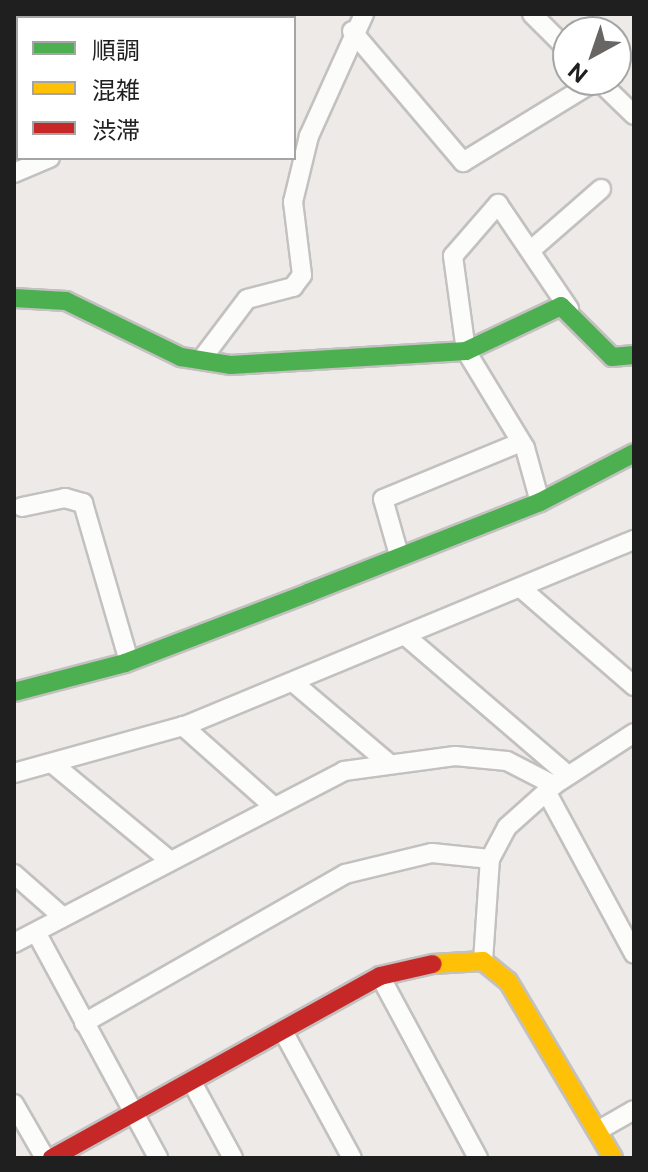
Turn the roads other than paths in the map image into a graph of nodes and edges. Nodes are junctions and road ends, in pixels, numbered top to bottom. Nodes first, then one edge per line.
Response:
1 (364, 14) edge
2 (532, 14) edge
3 (352, 31) junction
4 (552, 34) edge
5 (571, 96) edge
6 (614, 96) edge
7 (634, 115) edge
8 (301, 135) edge
9 (45, 160) edge
10 (14, 173) edge
11 (601, 189) dead end
12 (531, 250) junction
13 (14, 298) edge
14 (569, 309) junction
15 (466, 351) junction
16 (634, 355) edge
17 (201, 360) junction
18 (521, 442) junction
19 (634, 453) edge
20 (540, 502) junction
21 (22, 507) dead end
22 (633, 542) edge
23 (399, 555) junction
24 (522, 589) junction
25 (408, 638) junction
26 (129, 661) junction
27 (294, 683) junction
28 (634, 686) edge
29 (14, 692) edge
30 (183, 726) junction
31 (634, 733) edge
32 (387, 762) junction
33 (53, 764) junction
34 (14, 773) edge
35 (556, 784) junction
36 (272, 805) junction
37 (168, 859) junction
38 (490, 859) junction
39 (14, 874) edge
40 (63, 917) junction
41 (36, 932) junction
42 (14, 943) edge
43 (634, 954) edge
44 (483, 961) junction
45 (380, 976) junction
46 (84, 1023) junction
47 (284, 1033) junction
48 (193, 1084) junction
49 (14, 1104) edge
50 (634, 1110) edge
51 (134, 1115) junction
52 (599, 1130) junction
53 (45, 1158) edge
54 (52, 1158) edge
55 (158, 1158) edge
56 (233, 1158) edge
57 (352, 1158) edge
58 (478, 1158) edge
59 (613, 1158) edge

1 - 3 street
2 - 4 street
3 - 5 street
3 - 8 street
6 - 7 street
8 - 17 street
9 - 10 street
11 - 12 street
12 - 14 street
12 - 15 street
13 - 17 street
14 - 15 street
14 - 16 street
15 - 17 street
15 - 18 street
18 - 20 street
18 - 23 street
19 - 20 street
20 - 23 street
21 - 26 street
22 - 24 street
23 - 26 street
24 - 25 street
24 - 28 street
25 - 27 street
25 - 35 street
26 - 29 street
27 - 30 street
27 - 32 street
30 - 33 street
30 - 36 street
31 - 35 street
32 - 35 street
32 - 36 street
33 - 34 street
33 - 37 street
35 - 38 street
35 - 43 street
36 - 37 street
37 - 40 street
38 - 44 street
38 - 46 street
39 - 40 street
40 - 41 street
41 - 42 street
41 - 46 street
44 - 45 street
44 - 52 street
45 - 47 street
45 - 58 street
46 - 51 street
47 - 48 street
47 - 57 street
48 - 51 street
48 - 56 street
49 - 53 street
50 - 52 street
51 - 54 street
51 - 55 street
52 - 59 street

